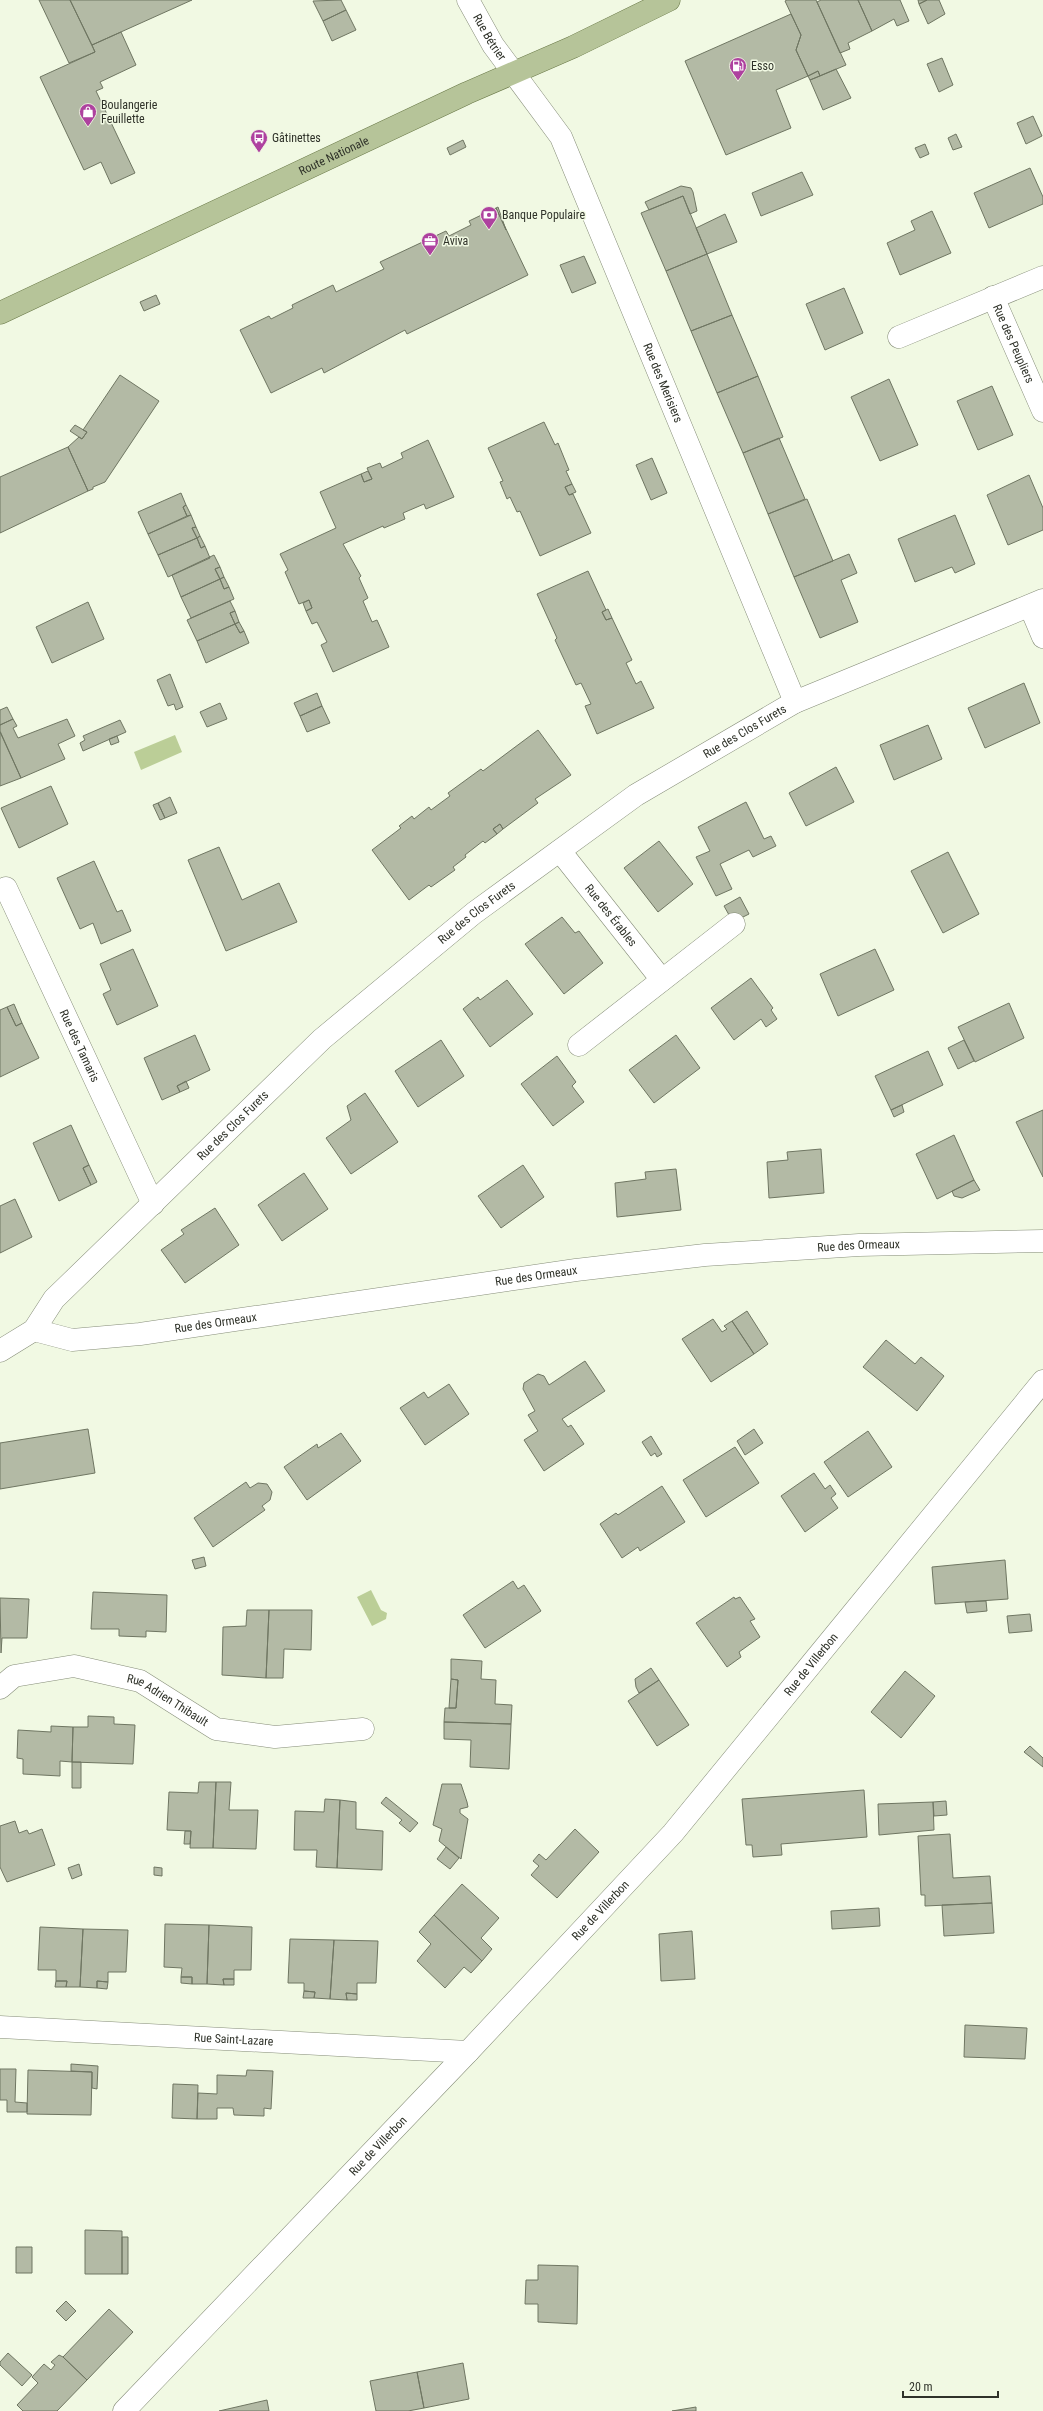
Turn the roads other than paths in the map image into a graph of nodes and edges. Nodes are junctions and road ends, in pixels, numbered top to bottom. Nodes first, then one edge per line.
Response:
1 (468, 0) edge
2 (669, 0) edge
3 (513, 73) junction
4 (1043, 277) edge
5 (993, 297) junction
6 (0, 313) edge
7 (898, 337) dead end
8 (1043, 412) edge
9 (1036, 603) edge
10 (1043, 637) edge
11 (795, 702) junction
12 (560, 850) junction
13 (6, 888) dead end
14 (734, 924) dead end
15 (662, 980) junction
16 (579, 1044) dead end
17 (153, 1204) junction
18 (1043, 1241) edge
19 (34, 1330) junction
20 (0, 1351) edge
21 (1043, 1381) edge
22 (0, 1688) edge
23 (363, 1729) dead end
24 (1, 2024) edge
25 (468, 2052) junction
26 (124, 2411) edge

1 - 3 street, Rue Bétrier
2 - 3 main road, Route Nationale
3 - 6 main road, Route Nationale
3 - 11 street, Rue des Merisiers
4 - 5 street, Rue des Peupliers
5 - 7 street, Rue des Peupliers
5 - 8 street, Rue des Peupliers
9 - 10 street
9 - 11 street, Rue des Clos Furets
11 - 12 street, Rue des Clos Furets
12 - 15 street, Rue des Érables
12 - 17 street, Rue des Clos Furets
13 - 17 street, Rue des Tamaris
14 - 15 street
15 - 16 street
17 - 19 street, Rue des Clos Furets
18 - 19 street, Rue des Ormeaux
19 - 20 street, Rue des Clos Furets
21 - 25 street, Rue de Villerbon
22 - 23 street, Rue Adrien Thibault
24 - 25 street, Rue Saint-Lazare
25 - 26 street, Rue de Villerbon

